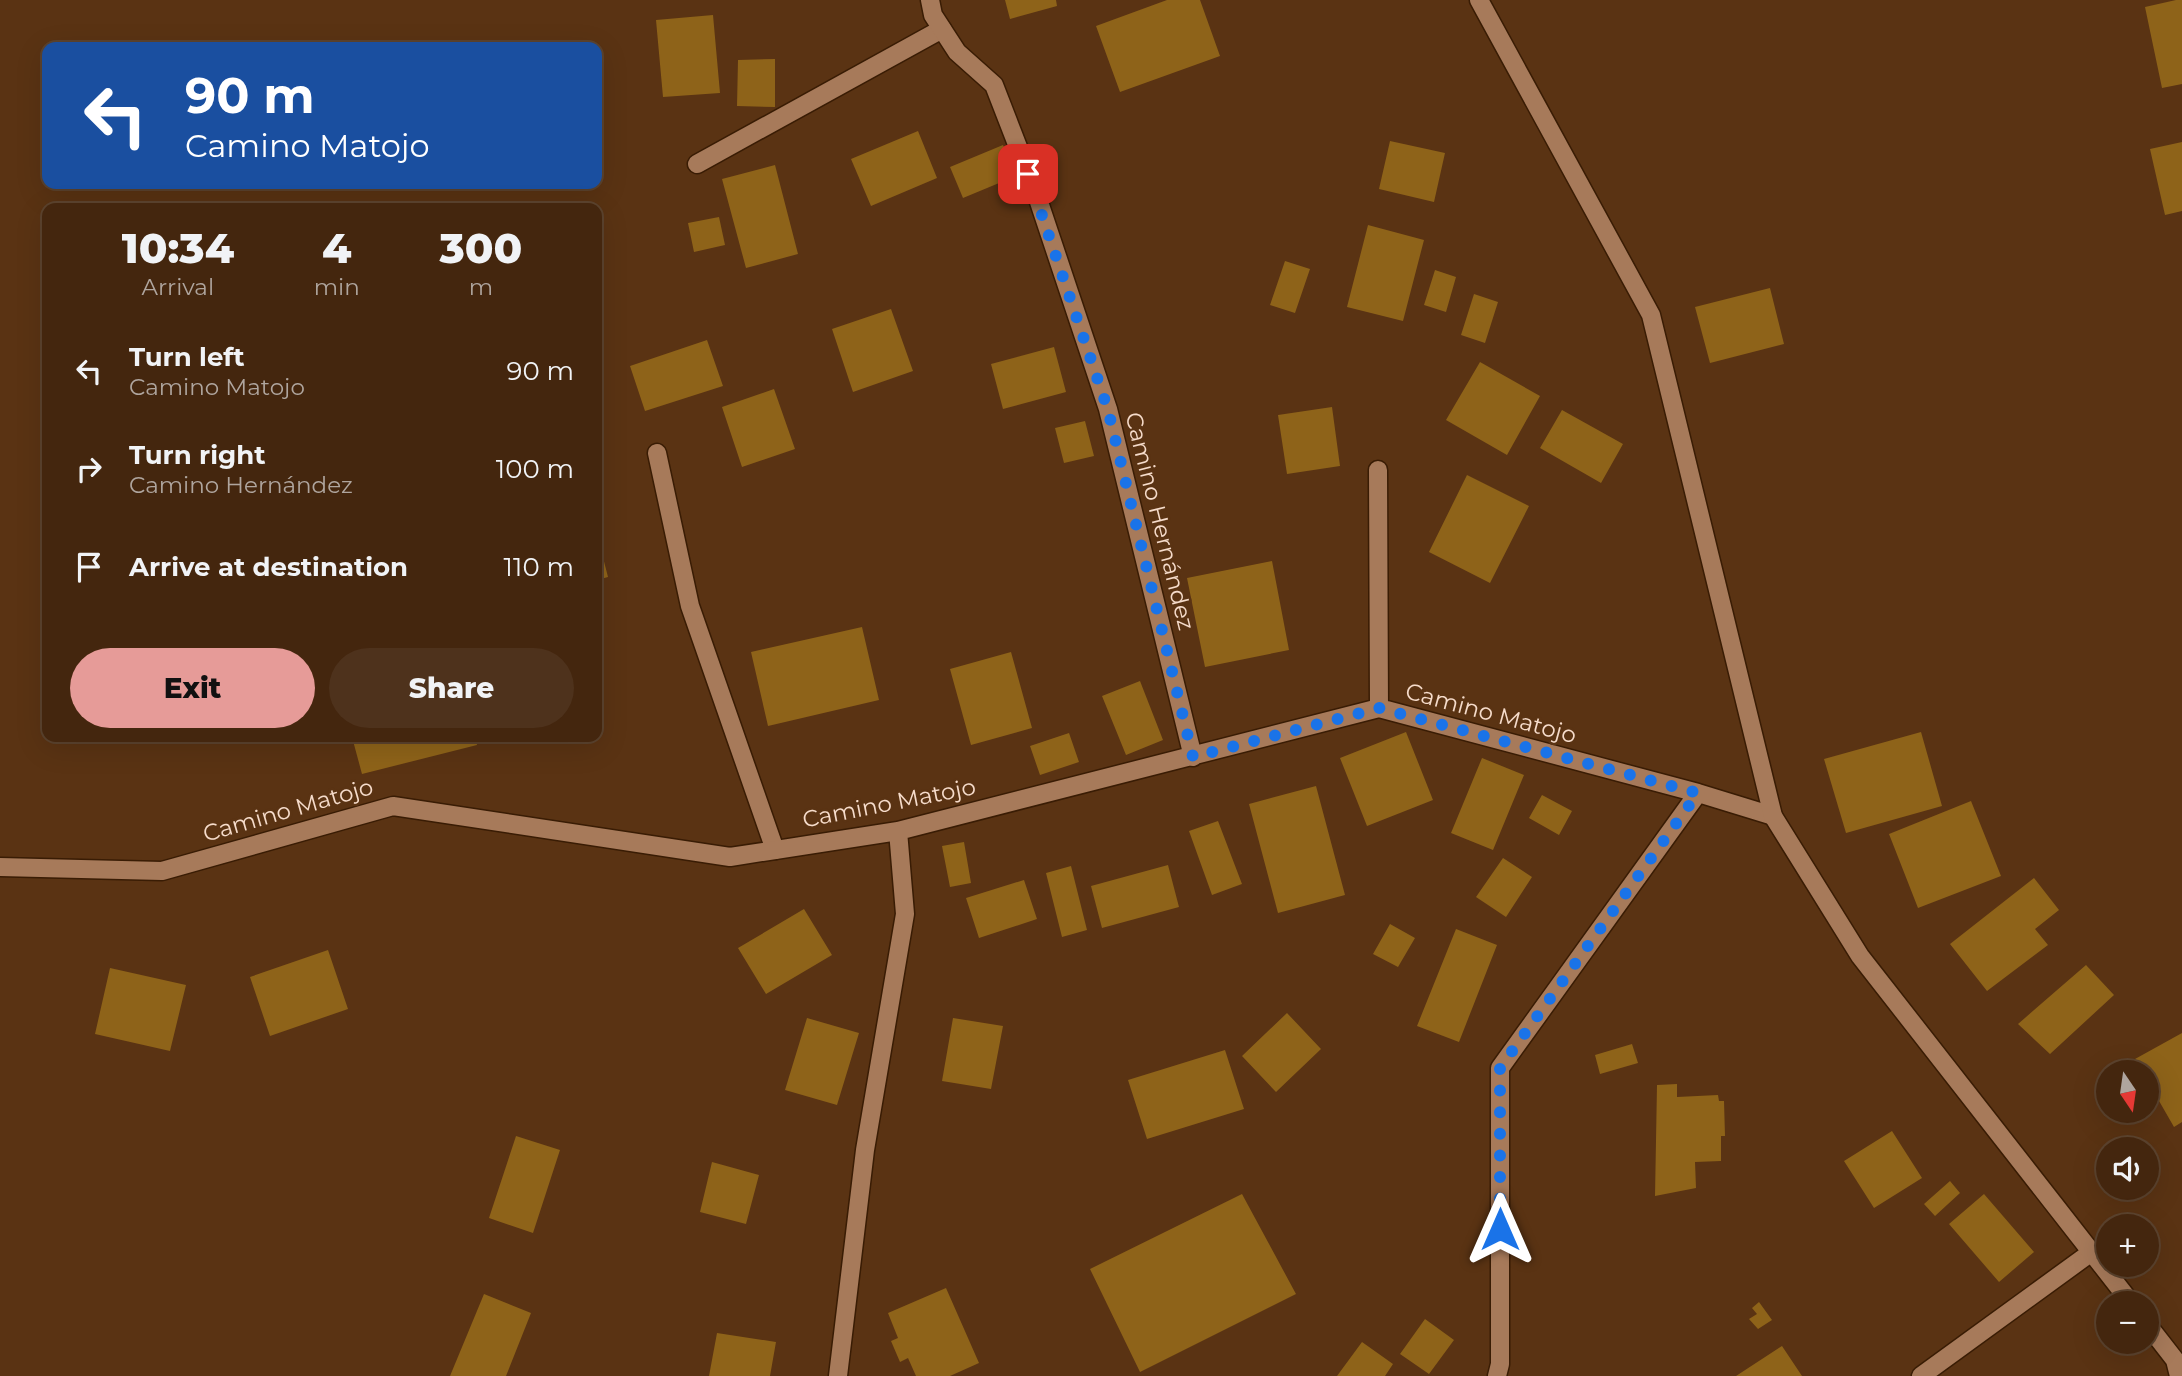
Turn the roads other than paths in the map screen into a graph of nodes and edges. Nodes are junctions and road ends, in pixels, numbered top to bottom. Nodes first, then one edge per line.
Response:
1 (930, 0) edge
2 (1479, 0) edge
3 (942, 29) junction
4 (697, 164) dead end
5 (657, 453) dead end
6 (1378, 470) dead end
7 (1379, 708) junction
8 (1193, 757) junction
9 (1698, 793) junction
10 (1773, 816) junction
11 (898, 831) junction
12 (775, 850) junction
13 (0, 867) edge
14 (2093, 1251) junction
15 (2123, 1291) edge
16 (2159, 1339) edge
17 (838, 1376) edge
18 (1497, 1376) edge
19 (1921, 1376) edge
20 (2179, 1376) edge

1 - 3 street, Camino Hernández
2 - 10 street
3 - 4 street
3 - 8 street, Camino Hernández
5 - 12 street
6 - 7 street
7 - 8 street, Camino Matojo
7 - 9 street, Camino Matojo
8 - 11 street, Camino Matojo
9 - 10 street, Camino Matojo
9 - 18 street
10 - 14 street
11 - 12 street, Camino Matojo
11 - 17 street
12 - 13 street, Camino Matojo
14 - 15 street
14 - 19 street
16 - 20 street

